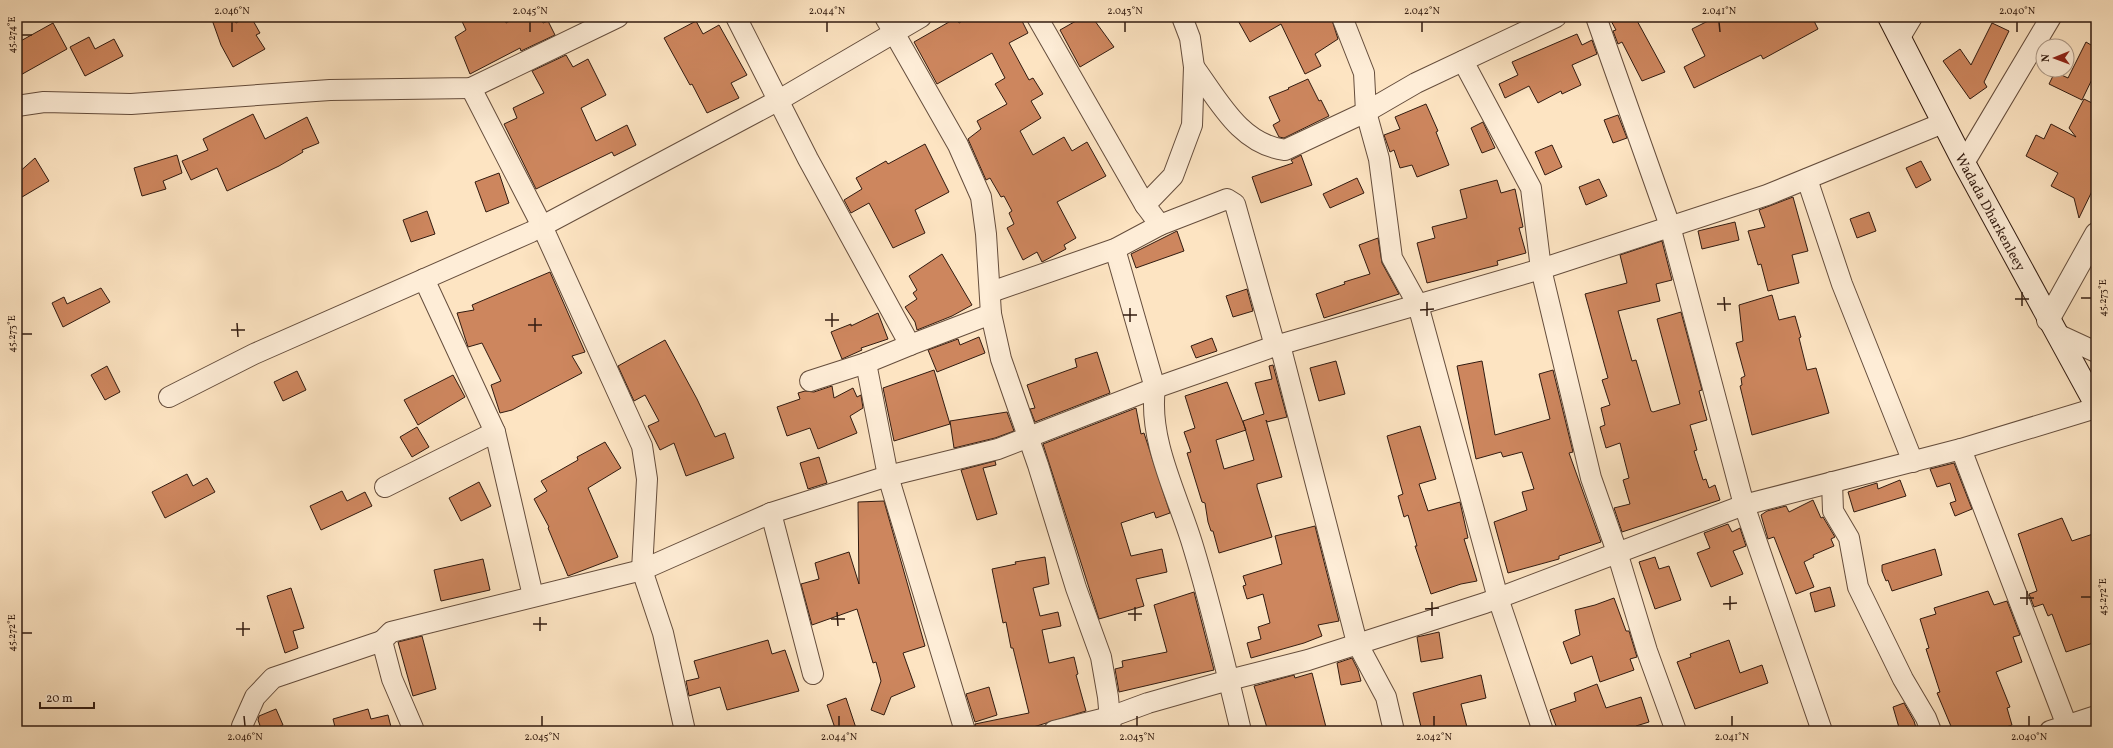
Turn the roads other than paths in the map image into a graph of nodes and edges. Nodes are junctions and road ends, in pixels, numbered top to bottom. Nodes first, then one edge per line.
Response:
1 (618, 17) edge
2 (736, 17) edge
3 (921, 17) edge
4 (1037, 17) edge
5 (1182, 17) edge
6 (1342, 17) edge
7 (1556, 17) edge
8 (1596, 17) edge
9 (1889, 17) edge
10 (1912, 17) edge
11 (2051, 17) edge
12 (890, 25) edge
13 (1900, 37) junction
14 (1463, 61) junction
15 (1194, 67) junction
16 (471, 88) junction
17 (778, 100) junction
18 (17, 106) edge
19 (1366, 112) junction
20 (1943, 123) junction
21 (1964, 163) junction
22 (1807, 179) junction
23 (1145, 205) junction
24 (1160, 225) junction
25 (542, 226) junction
26 (1670, 226) junction
27 (2096, 234) edge
28 (1115, 249) junction
29 (1541, 269) junction
30 (424, 279) junction
31 (991, 292) junction
32 (1418, 305) junction
33 (991, 314) junction
34 (2053, 327) junction
35 (910, 345) junction
36 (1278, 345) junction
37 (2096, 352) edge
38 (866, 363) junction
39 (810, 381) dead end
40 (1155, 388) junction
41 (169, 397) dead end
42 (2096, 406) edge
43 (495, 432) junction
44 (1028, 436) junction
45 (1961, 449) junction
46 (1913, 462) junction
47 (888, 476) junction
48 (1832, 482) junction
49 (385, 487) dead end
50 (1744, 505) junction
51 (771, 513) junction
52 (1617, 552) junction
53 (642, 570) junction
54 (533, 596) junction
55 (1498, 598) junction
56 (382, 641) junction
57 (1357, 643) junction
58 (813, 674) dead end
59 (1229, 680) junction
60 (2096, 716) edge
61 (1110, 724) edge
62 (413, 728) dead end
63 (2062, 729) edge
64 (244, 731) edge
65 (685, 731) edge
66 (965, 731) edge
67 (1054, 731) edge
68 (1241, 731) edge
69 (1394, 731) edge
70 (1543, 731) edge
71 (1676, 731) edge
72 (1822, 731) edge
73 (1931, 731) edge

1 - 16 street
2 - 17 street
3 - 12 street
4 - 23 street
5 - 15 street
6 - 19 street
7 - 14 street
8 - 26 street
9 - 13 main road, Wadada Dharkenleey
10 - 13 street
11 - 21 street
12 - 17 street
12 - 31 street
13 - 20 main road, Wadada Dharkenleey
14 - 19 street
14 - 29 street
15 - 19 street
15 - 23 street
16 - 18 street
16 - 25 street
17 - 25 street
17 - 35 street
19 - 32 street
20 - 21 main road, Wadada Dharkenleey
20 - 22 street
21 - 34 main road, Wadada Dharkenleey
22 - 26 street
22 - 46 street
23 - 24 street
24 - 28 street
24 - 36 street
25 - 30 street
25 - 53 street
26 - 29 street
26 - 50 street
27 - 34 main road
28 - 31 street
28 - 40 street
29 - 32 street
29 - 52 street
30 - 41 street
30 - 43 street
31 - 33 street
32 - 36 street
32 - 55 street
33 - 35 street
33 - 44 street
34 - 37 street
34 - 42 main road, Wadada Dharkenleey
35 - 38 street
36 - 40 street
36 - 57 street
38 - 39 street
38 - 47 street
40 - 44 street
40 - 59 street
42 - 45 street
43 - 49 street
43 - 54 street
44 - 47 street
44 - 61 street
45 - 46 street
45 - 63 street
46 - 48 street
47 - 51 street
47 - 66 street
48 - 50 street
48 - 73 street
50 - 52 street
50 - 72 street
51 - 53 street
51 - 58 street
52 - 55 street
52 - 71 street
53 - 54 street
53 - 65 street
54 - 56 street
55 - 57 street
55 - 70 street
56 - 62 street
56 - 64 street
57 - 59 street
57 - 69 street
59 - 61 street
59 - 68 street
60 - 63 street
61 - 67 street

